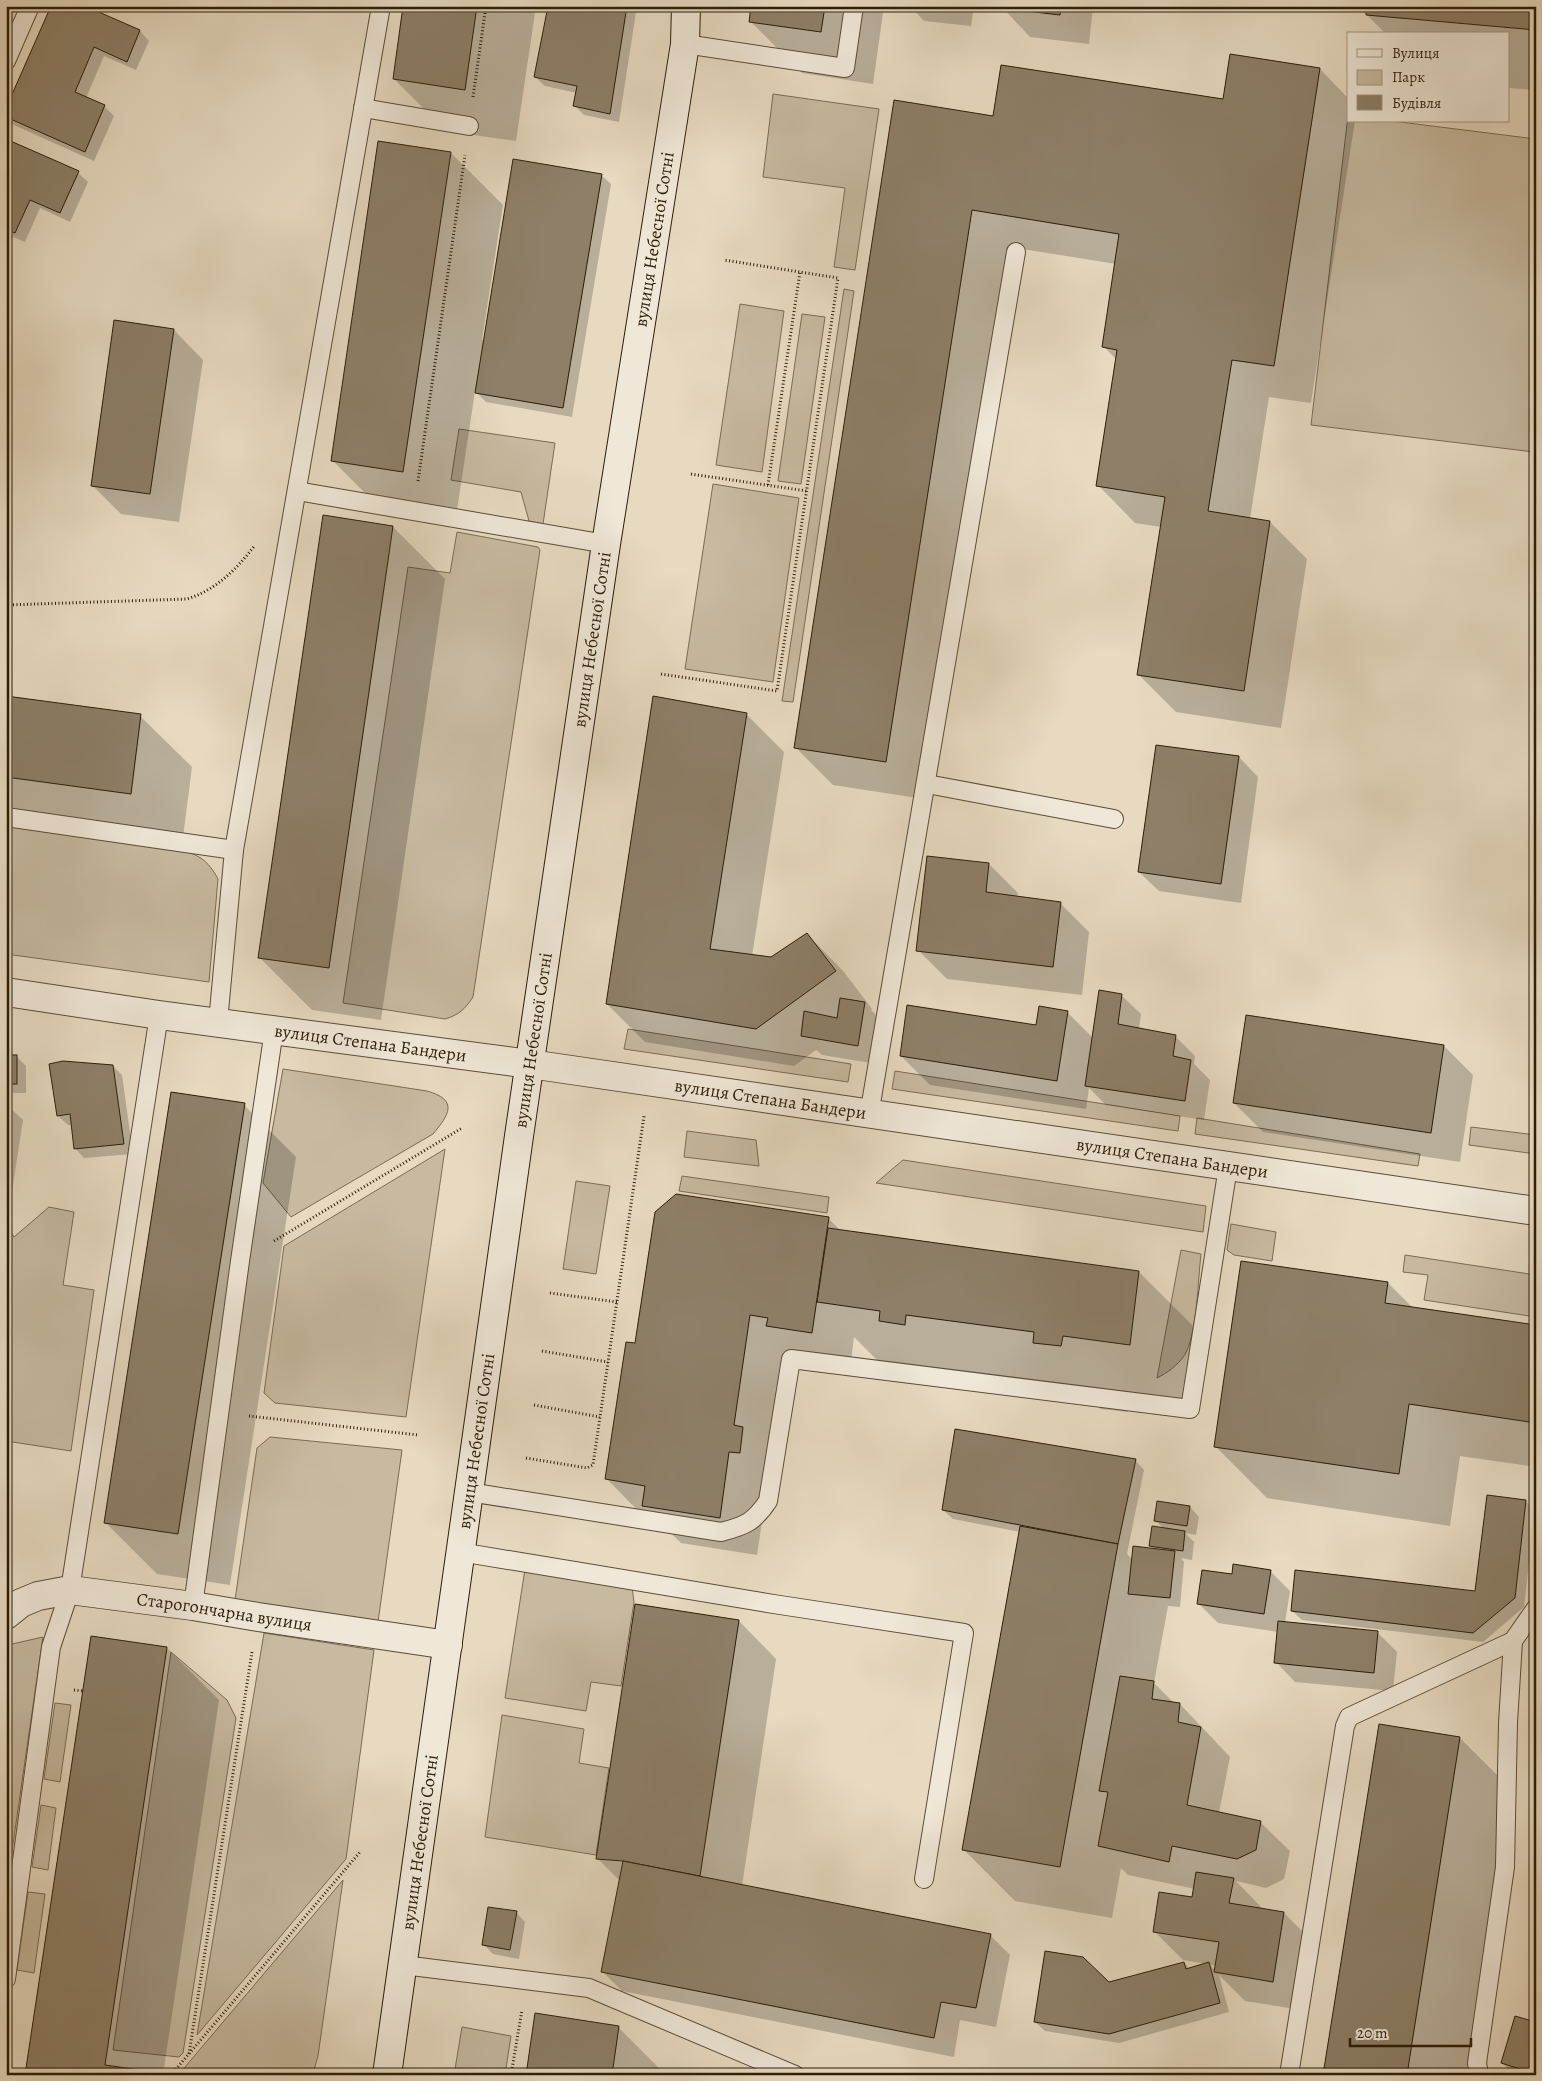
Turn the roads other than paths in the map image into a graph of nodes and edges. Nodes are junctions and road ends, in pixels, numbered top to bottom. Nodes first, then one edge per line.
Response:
1 (30, 6) edge
2 (381, 6) edge
3 (686, 6) edge
4 (854, 6) edge
5 (684, 44) junction
6 (6, 61) edge
7 (363, 108) junction
8 (469, 126) road end
9 (1016, 252) dead end
10 (297, 491) junction
11 (606, 544) junction
12 (927, 784) junction
13 (6, 817) edge
14 (1114, 819) dead end
15 (234, 850) junction
16 (6, 992) edge
17 (159, 1014) junction
18 (218, 1022) junction
19 (274, 1030) junction
20 (530, 1064) junction
21 (869, 1115) junction
22 (1228, 1167) junction
23 (1536, 1211) edge
24 (469, 1492) junction
25 (460, 1552) junction
26 (70, 1590) junction
27 (193, 1606) junction
28 (1536, 1608) edge
29 (6, 1615) edge
30 (1513, 1641) junction
31 (448, 1645) junction
32 (924, 1879) dead end
33 (403, 1965) junction
34 (6, 1979) edge
35 (387, 2075) edge
36 (795, 2075) edge
37 (1289, 2075) edge
38 (1479, 2075) edge

1 - 6 lane
2 - 7 lane
3 - 5 street, вулиця Небесної Сотні
4 - 5 lane
5 - 11 street, вулиця Небесної Сотні
7 - 8 lane
7 - 10 lane
9 - 12 lane
10 - 11 lane
10 - 15 lane
11 - 20 street, вулиця Небесної Сотні
12 - 14 lane
12 - 21 lane
13 - 15 lane
15 - 18 lane
16 - 17 street, вулиця Степана Бандери
17 - 18 street, вулиця Степана Бандери
17 - 26 lane
18 - 19 street, вулиця Степана Бандери
19 - 20 street, вулиця Степана Бандери
19 - 27 lane
20 - 21 street, вулиця Степана Бандери
20 - 24 street, вулиця Небесної Сотні
21 - 22 street, вулиця Степана Бандери
22 - 23 street, вулиця Степана Бандери
22 - 24 lane
24 - 25 street, вулиця Небесної Сотні
25 - 31 street, вулиця Небесної Сотні
25 - 32 lane
26 - 27 street, Старогончарна вулиця
26 - 29 street, Старогончарна вулиця
26 - 34 lane
27 - 31 street, Старогончарна вулиця
28 - 30 lane
30 - 37 lane
30 - 38 lane
31 - 33 street, вулиця Небесної Сотні
33 - 35 street, вулиця Небесної Сотні
33 - 36 lane

